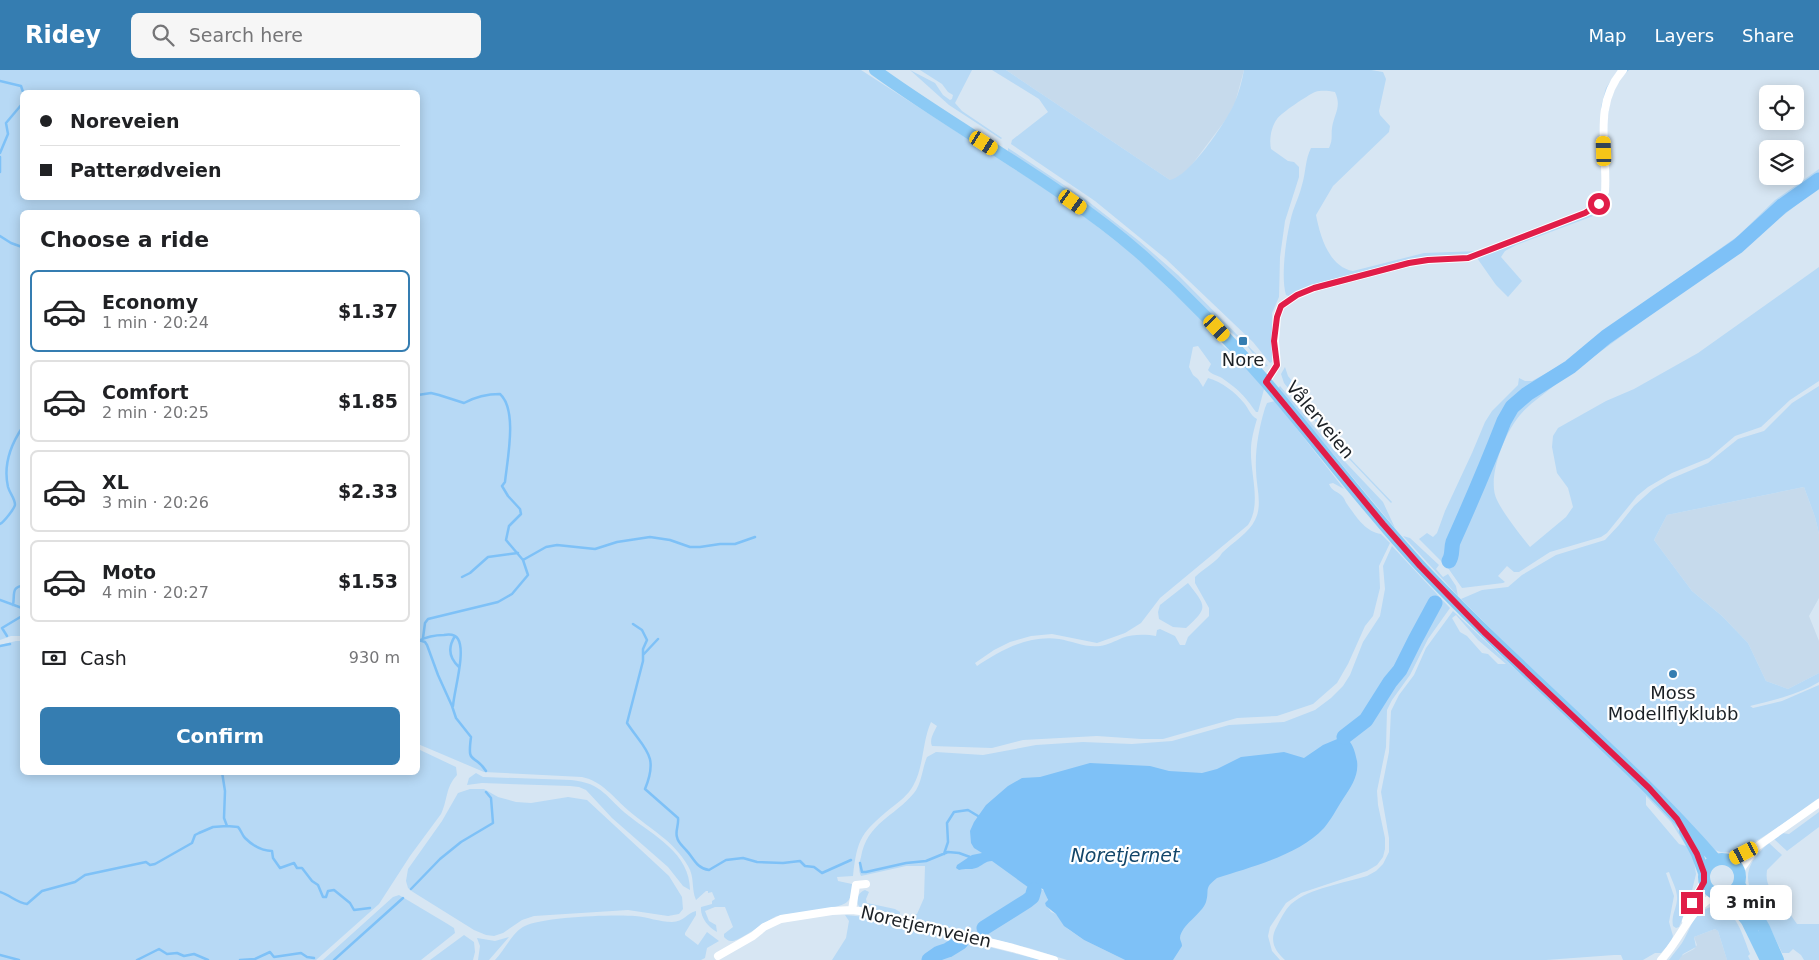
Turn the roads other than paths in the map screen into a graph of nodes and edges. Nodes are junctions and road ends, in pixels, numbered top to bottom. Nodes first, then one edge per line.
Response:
1 (875, 70) edge
2 (1623, 70) edge
3 (1266, 382) junction
4 (1819, 803) edge
5 (1677, 819) junction
6 (1758, 846) junction
7 (1723, 860) junction
8 (1704, 878) junction
9 (1739, 878) junction
10 (866, 884) dead end
11 (1721, 895) junction
12 (852, 910) junction
13 (1685, 925) junction
14 (718, 956) dead end
15 (1054, 960) edge
16 (1661, 960) edge
17 (1766, 960) edge
18 (1778, 960) edge

1 - 3 main road, Vålerveien
2 - 3 street
3 - 5 main road, Vålerveien
4 - 6 street
5 - 7 main road, Vålerveien
5 - 8 main road, Vålerveien
6 - 7 street
6 - 9 street
7 - 8 main road
7 - 9 main road
8 - 11 main road
8 - 13 street
9 - 11 main road
9 - 18 main road
10 - 12 street
11 - 13 street
11 - 17 main road
12 - 14 street, Noretjernveien
12 - 15 street, Noretjernveien
13 - 16 street

